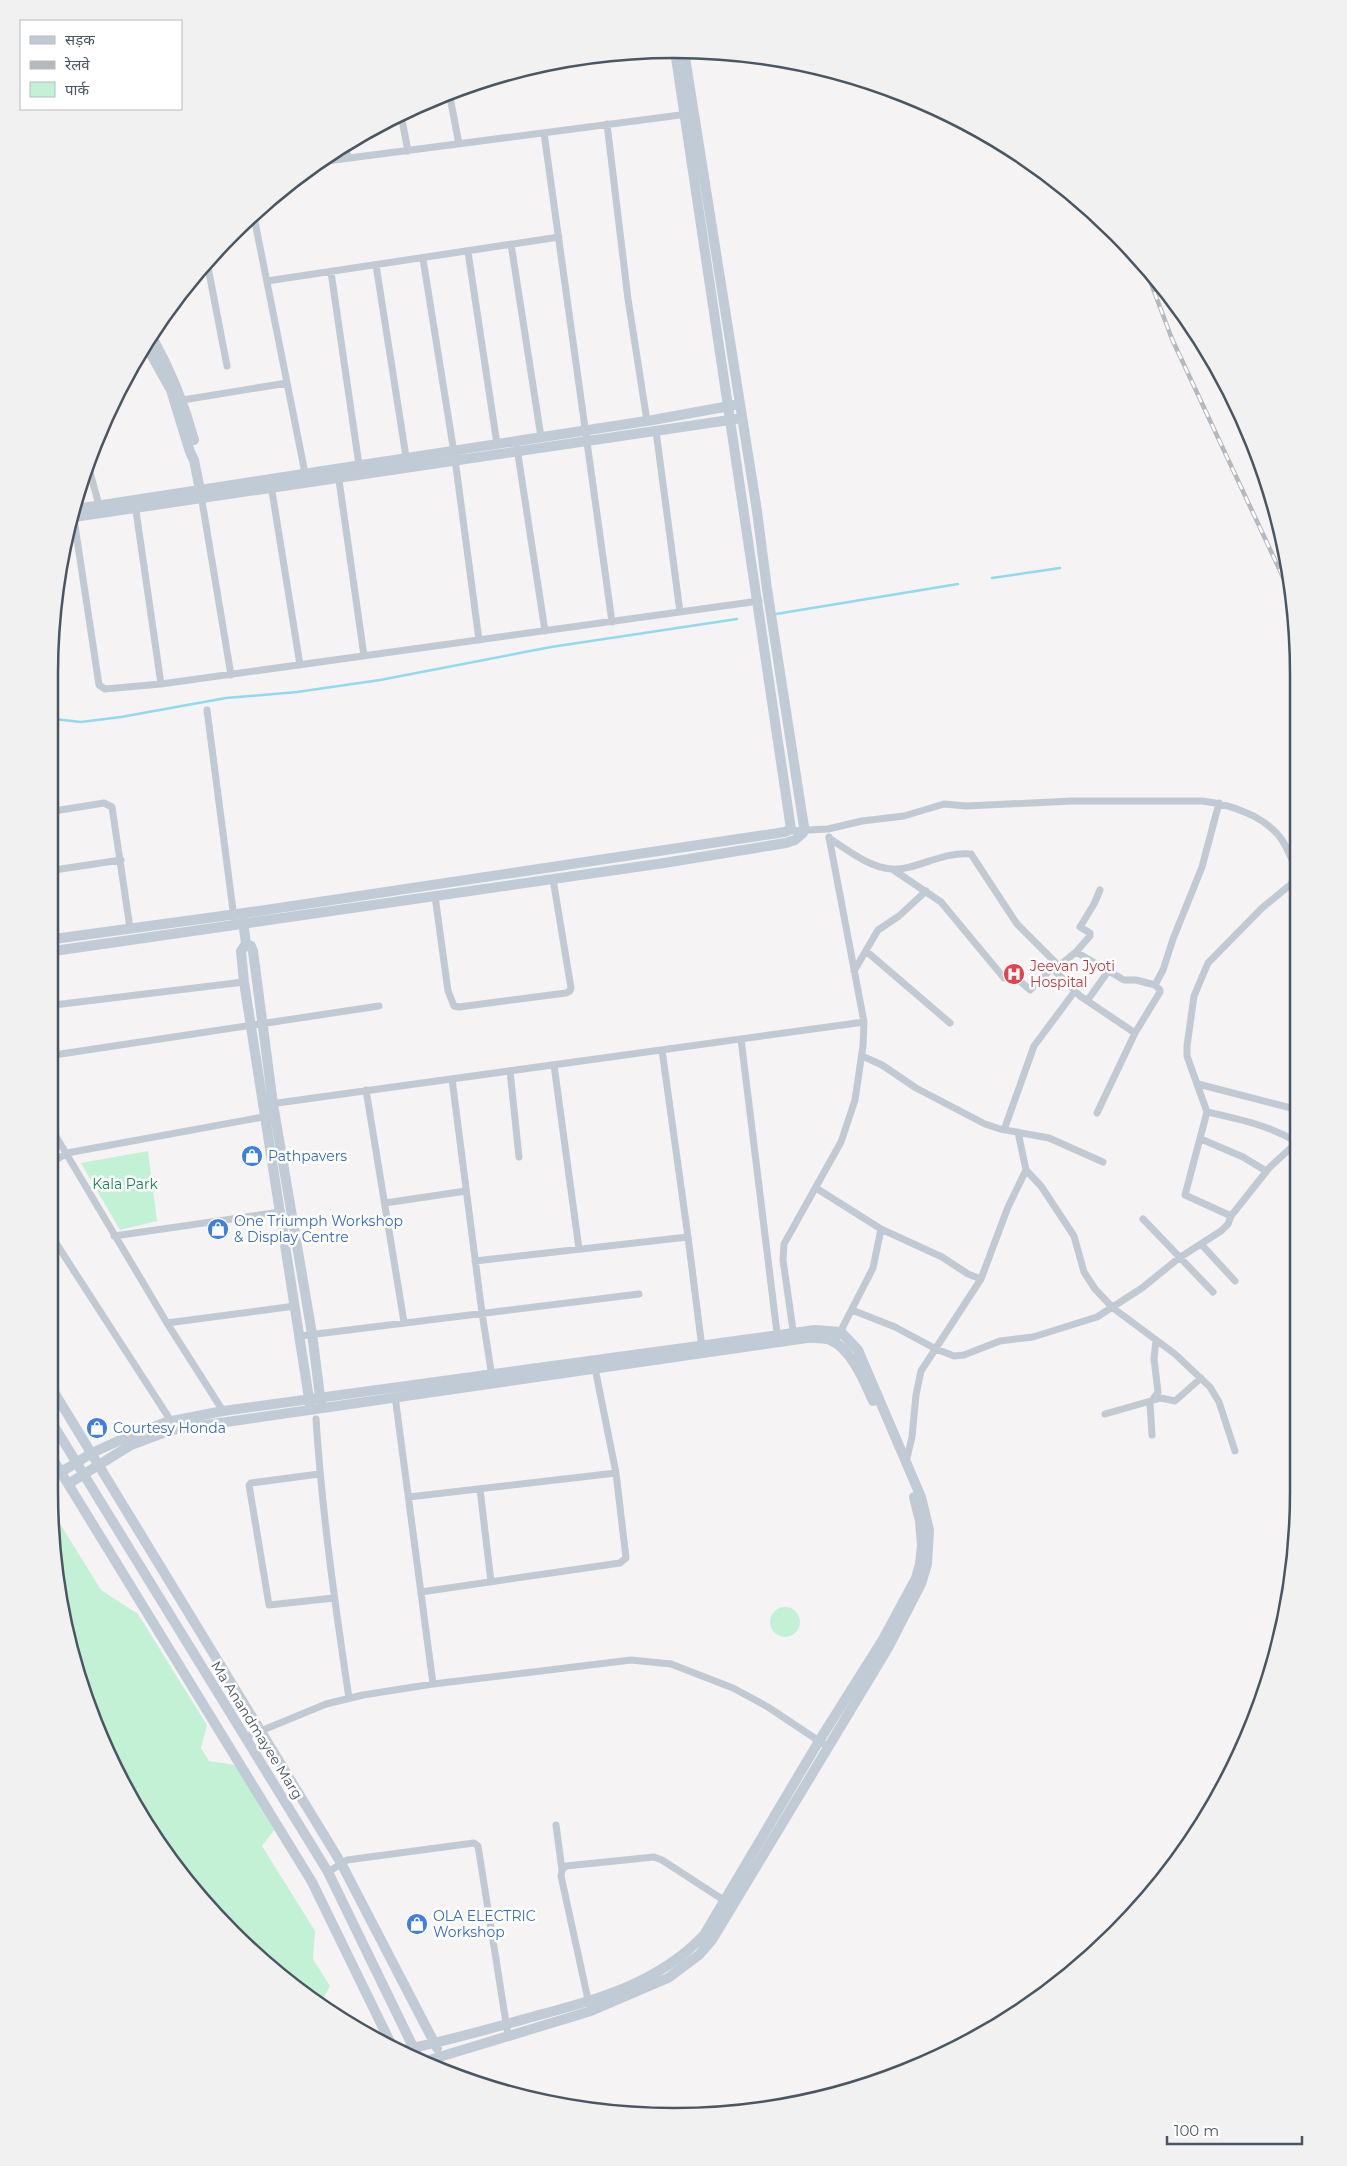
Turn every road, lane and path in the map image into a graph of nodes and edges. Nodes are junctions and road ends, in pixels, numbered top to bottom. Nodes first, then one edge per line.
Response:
1 (677, 58) edge
2 (685, 58) edge
3 (450, 99) edge
4 (689, 113) junction
5 (402, 121) edge
6 (607, 124) junction
7 (544, 133) junction
8 (459, 144) junction
9 (408, 151) junction
10 (347, 152) edge
11 (349, 158) junction
12 (332, 160) edge
13 (256, 221) edge
14 (559, 237) junction
15 (511, 244) junction
16 (468, 252) junction
17 (423, 259) junction
18 (376, 266) junction
19 (208, 269) edge
20 (331, 272) junction
21 (267, 281) junction
22 (154, 342) edge
23 (149, 351) edge
24 (228, 366) dead end
25 (287, 383) junction
26 (183, 400) junction
27 (739, 404) junction
28 (728, 406) junction
29 (742, 418) junction
30 (646, 420) junction
31 (730, 420) junction
32 (586, 430) junction
33 (656, 431) junction
34 (540, 436) junction
35 (588, 441) junction
36 (497, 444) junction
37 (516, 446) junction
38 (454, 455) junction
39 (406, 457) junction
40 (194, 460) junction
41 (359, 465) junction
42 (305, 473) junction
43 (338, 473) junction
44 (90, 474) edge
45 (270, 484) junction
46 (201, 494) junction
47 (135, 504) junction
48 (99, 505) junction
49 (80, 508) edge
50 (77, 517) edge
51 (75, 526) edge
52 (759, 601) junction
53 (680, 612) junction
54 (612, 622) junction
55 (545, 631) junction
56 (479, 640) junction
57 (364, 656) junction
58 (300, 665) junction
59 (231, 675) junction
60 (161, 684) junction
61 (207, 710) dead end
62 (1219, 803) junction
63 (58, 810) edge
64 (804, 829) junction
65 (828, 829) junction
66 (789, 831) junction
67 (829, 838) junction
68 (1290, 857) edge
69 (121, 860) junction
70 (58, 869) edge
71 (892, 869) junction
72 (553, 879) junction
73 (1290, 885) edge
74 (1100, 890) dead end
75 (926, 891) junction
76 (435, 896) junction
77 (239, 919) junction
78 (130, 928) junction
79 (58, 938) edge
80 (246, 944) junction
81 (58, 950) edge
82 (866, 951) junction
83 (1076, 952) junction
84 (1054, 966) junction
85 (1109, 970) junction
86 (854, 972) junction
87 (244, 982) junction
88 (1155, 985) junction
89 (1075, 991) junction
90 (1087, 1001) junction
91 (58, 1005) edge
92 (380, 1006) dead end
93 (864, 1022) junction
94 (950, 1022) dead end
95 (262, 1025) junction
96 (250, 1026) junction
97 (1135, 1033) junction
98 (741, 1039) junction
99 (662, 1050) junction
100 (58, 1054) edge
101 (862, 1056) junction
102 (554, 1065) junction
103 (510, 1071) junction
104 (452, 1079) junction
105 (1198, 1084) junction
106 (366, 1090) junction
107 (273, 1104) junction
108 (262, 1105) junction
109 (1290, 1108) edge
110 (1097, 1112) dead end
111 (1207, 1112) junction
112 (263, 1118) junction
113 (1004, 1130) junction
114 (1018, 1132) junction
115 (1290, 1138) edge
116 (58, 1139) edge
117 (1201, 1139) junction
118 (1290, 1147) edge
119 (67, 1153) junction
120 (519, 1157) dead end
121 (58, 1159) edge
122 (1103, 1162) dead end
123 (1026, 1170) junction
124 (1266, 1171) junction
125 (816, 1188) junction
126 (466, 1191) junction
127 (385, 1203) junction
128 (280, 1212) junction
129 (1231, 1216) junction
130 (1143, 1218) dead end
131 (881, 1229) junction
132 (114, 1236) junction
133 (688, 1238) junction
134 (1201, 1244) junction
135 (58, 1246) edge
136 (579, 1249) junction
137 (1179, 1258) junction
138 (475, 1261) junction
139 (981, 1279) junction
140 (1235, 1281) dead end
141 (1213, 1292) dead end
142 (639, 1294) dead end
143 (295, 1306) junction
144 (1113, 1308) junction
145 (852, 1310) junction
146 (482, 1313) junction
147 (404, 1322) junction
148 (167, 1323) junction
149 (841, 1332) junction
150 (778, 1333) junction
151 (312, 1334) junction
152 (794, 1335) junction
153 (300, 1336) junction
154 (1156, 1340) junction
155 (835, 1342) junction
156 (936, 1349) junction
157 (702, 1350) junction
158 (595, 1368) junction
159 (492, 1378) junction
160 (1201, 1378) junction
161 (395, 1396) junction
162 (58, 1398) edge
163 (1152, 1400) junction
164 (321, 1402) junction
165 (310, 1404) junction
166 (223, 1411) junction
167 (1105, 1414) dead end
168 (316, 1419) junction
169 (171, 1421) junction
170 (58, 1432) edge
171 (1152, 1435) dead end
172 (1235, 1451) dead end
173 (92, 1452) junction
174 (77, 1463) junction
175 (906, 1463) junction
176 (100, 1464) junction
177 (58, 1467) edge
178 (61, 1472) junction
179 (616, 1473) junction
180 (84, 1474) junction
181 (319, 1474) junction
182 (68, 1484) junction
183 (480, 1489) junction
184 (409, 1497) junction
185 (925, 1526) junction
186 (491, 1582) junction
187 (422, 1592) junction
188 (334, 1598) junction
189 (433, 1684) junction
190 (349, 1698) junction
191 (261, 1730) junction
192 (246, 1737) junction
193 (824, 1744) junction
194 (556, 1825) dead end
195 (342, 1863) junction
196 (562, 1870) junction
197 (328, 1872) junction
198 (725, 1901) junction
199 (590, 2006) junction
200 (507, 2030) junction
201 (389, 2039) edge
202 (434, 2043) junction
203 (416, 2052) edge
204 (441, 2056) junction
205 (432, 2059) edge

1 - 4 street
2 - 4 street
3 - 8 street
4 - 6 street
4 - 27 street
4 - 28 street
5 - 9 street
6 - 7 street
6 - 30 street
7 - 8 street
7 - 14 street
8 - 9 street
9 - 11 street
10 - 11 street
11 - 12 street
13 - 21 street
14 - 15 street
14 - 32 street
15 - 16 street
15 - 34 street
16 - 17 street
16 - 36 street
17 - 18 street
17 - 38 street
18 - 20 street
18 - 39 street
19 - 24 street
20 - 21 street
20 - 41 street
21 - 25 street
22 - 26 street
23 - 40 street
25 - 26 street
25 - 42 street
26 - 40 street
27 - 28 street
27 - 29 street
28 - 30 street
28 - 31 street
29 - 31 street
29 - 64 street
30 - 32 street
31 - 33 street
31 - 52 street
32 - 34 street
32 - 35 street
33 - 35 street
33 - 53 street
34 - 37 street
35 - 37 street
35 - 54 street
36 - 37 street
36 - 38 street
37 - 38 street
37 - 55 street
38 - 39 street
38 - 43 street
38 - 56 street
39 - 41 street
40 - 46 street
41 - 43 street
42 - 43 street
42 - 45 street
43 - 45 street
43 - 57 street
44 - 48 street
45 - 46 street
45 - 58 street
46 - 47 street
46 - 59 street
47 - 48 street
47 - 50 street
47 - 60 street
48 - 49 street
51 - 60 street
52 - 53 street
52 - 66 street
53 - 54 street
54 - 55 street
55 - 56 street
56 - 57 street
57 - 58 street
58 - 59 street
59 - 60 street
61 - 77 street
62 - 65 street
62 - 68 street
62 - 88 street
63 - 69 street
64 - 65 street
64 - 66 street
64 - 72 street
65 - 67 street
66 - 77 street
67 - 71 street
67 - 86 street
69 - 70 street
69 - 78 street
71 - 75 street
71 - 84 street
72 - 76 street
72 - 76 street
73 - 105 street
74 - 83 street
75 - 82 street
75 - 84 street
76 - 77 street
77 - 78 street
77 - 80 street
77 - 81 street
78 - 79 street
80 - 87 street
80 - 95 street
82 - 86 street
82 - 94 street
83 - 84 street
83 - 85 street
84 - 89 street
85 - 88 street
85 - 90 street
86 - 93 street
87 - 91 street
87 - 96 street
88 - 97 street
89 - 90 street
89 - 113 street
90 - 97 street
92 - 95 street
93 - 98 street
93 - 101 street
95 - 96 street
95 - 107 street
96 - 100 street
96 - 108 street
97 - 110 street
98 - 99 street
98 - 150 street
99 - 102 street
99 - 133 street
101 - 113 street
101 - 125 street
102 - 103 street
102 - 136 street
103 - 104 street
103 - 120 street
104 - 106 street
104 - 126 street
105 - 109 street
105 - 111 street
106 - 107 street
106 - 127 street
107 - 108 street
107 - 151 street
108 - 112 street
111 - 115 street
111 - 117 street
112 - 119 street
112 - 128 street
113 - 114 street
114 - 122 street
114 - 123 street
116 - 119 street
117 - 124 street
117 - 129 street
118 - 124 street
119 - 121 street
119 - 132 street
123 - 139 street
123 - 144 street
124 - 129 street
125 - 131 street
125 - 152 street
126 - 127 street
126 - 138 street
127 - 147 street
128 - 132 street
128 - 143 street
129 - 134 street
130 - 137 street
131 - 139 street
131 - 145 street
132 - 148 street
133 - 136 street
133 - 157 street
134 - 137 street
134 - 140 street
135 - 169 street
136 - 138 street
137 - 141 street
137 - 144 street
138 - 146 street
139 - 156 street
142 - 146 street
143 - 148 street
143 - 153 street
144 - 154 street
144 - 156 street
145 - 149 street
145 - 156 street
146 - 147 street
146 - 159 street
147 - 151 street
148 - 166 street
149 - 152 street
149 - 155 street
149 - 175 street
150 - 152 street
150 - 157 street
151 - 153 street
151 - 164 street
152 - 155 street
152 - 157 street
153 - 165 street
154 - 160 street
154 - 163 street
155 - 185 street
156 - 175 street
157 - 158 street
157 - 159 street
158 - 159 street
158 - 179 street
159 - 161 street
159 - 164 street
160 - 163 street
160 - 172 street
161 - 164 street
161 - 184 street
162 - 173 street
163 - 167 street
163 - 171 street
164 - 165 street
164 - 168 street
165 - 166 street
165 - 168 street
165 - 176 street
166 - 169 street
168 - 181 street
169 - 173 street
170 - 174 street, Ma Anandmayee Marg
173 - 174 street
173 - 176 street
174 - 178 street
174 - 180 street, Ma Anandmayee Marg
175 - 185 street
176 - 180 street
176 - 191 street
177 - 178 street
178 - 182 street
179 - 183 street
179 - 186 street
180 - 182 street
180 - 192 street, Ma Anandmayee Marg
181 - 188 street
181 - 188 street
182 - 201 street
183 - 184 street
183 - 186 street
184 - 187 street
185 - 193 street
186 - 187 street
187 - 189 street
188 - 190 street
189 - 190 street
189 - 193 street
190 - 191 street
191 - 192 street
191 - 195 street
192 - 197 street, Ma Anandmayee Marg
193 - 198 street
193 - 199 street
194 - 196 street
195 - 197 street
195 - 200 street
195 - 202 street
196 - 198 street
196 - 199 street
197 - 203 street, Ma Anandmayee Marg
198 - 199 street
199 - 200 street
200 - 202 street
200 - 204 street
202 - 203 street
202 - 204 street
204 - 205 street

